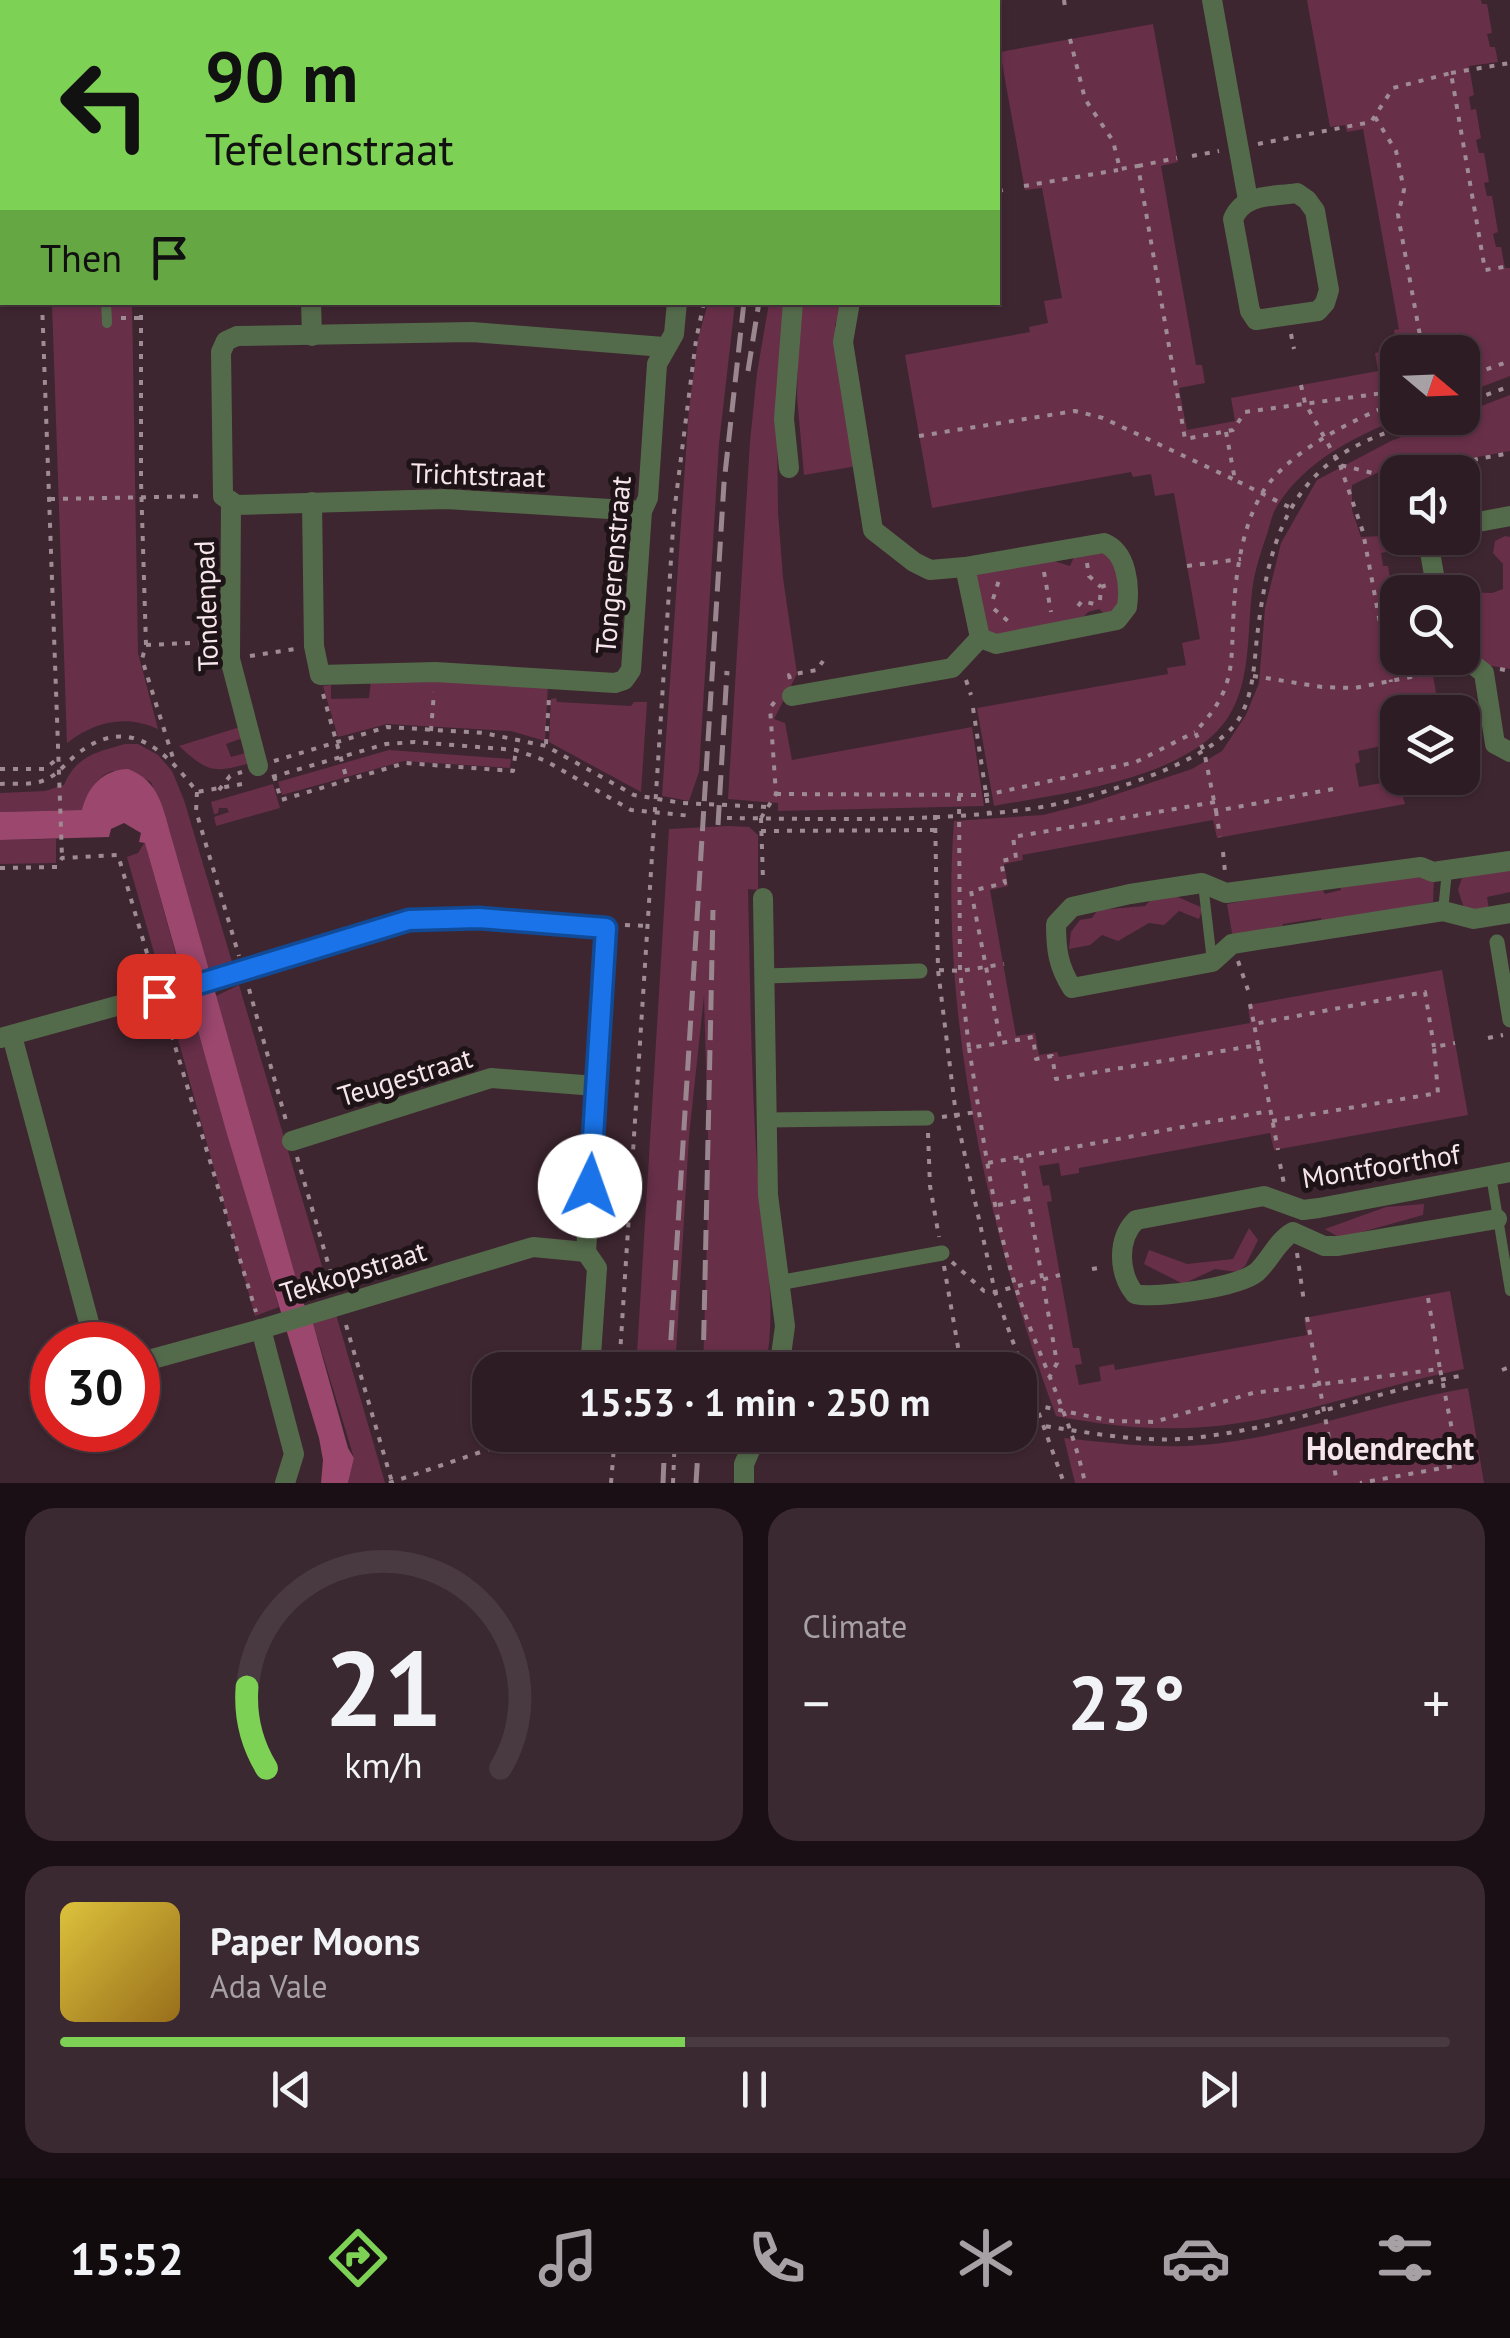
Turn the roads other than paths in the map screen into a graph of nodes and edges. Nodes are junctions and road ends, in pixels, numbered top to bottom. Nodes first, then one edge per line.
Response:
1 (1212, 0) edge
2 (1248, 200) junction
3 (106, 305) edge
4 (311, 305) edge
5 (676, 305) edge
6 (793, 305) edge
7 (849, 305) edge
8 (107, 320) road end
9 (312, 336) junction
10 (664, 347) junction
11 (789, 468) dead end
12 (227, 499) junction
13 (312, 502) junction
14 (642, 511) junction
15 (1510, 516) edge
16 (1480, 522) edge
17 (965, 567) junction
18 (980, 638) junction
19 (1480, 670) edge
20 (792, 696) road end
21 (1510, 752) edge
22 (262, 776) road end
23 (1510, 860) edge
24 (1447, 871) junction
25 (1202, 883) junction
26 (763, 898) road end
27 (1443, 911) junction
28 (1510, 913) edge
29 (1497, 942) dead end
30 (1212, 962) junction
31 (920, 970) dead end
32 (766, 976) junction
33 (1510, 1020) edge
34 (6, 1037) edge
35 (596, 1086) junction
36 (928, 1118) road end
37 (767, 1120) junction
38 (292, 1142) road end
39 (1500, 1174) edge
40 (1498, 1219) junction
41 (586, 1252) junction
42 (942, 1253) road end
43 (778, 1283) junction
44 (1510, 1291) edge
45 (88, 1322) edge
46 (270, 1326) junction
47 (591, 1352) edge
48 (781, 1352) edge
49 (160, 1357) edge
50 (749, 1452) edge
51 (285, 1483) edge
52 (744, 1483) edge

1 - 2 street
2 - 2 street
3 - 8 lane
4 - 9 street
5 - 10 street, Tongerenstraat
6 - 11 street
7 - 17 street
9 - 10 street
9 - 12 street, Tondenpad
10 - 14 street, Tongerenstraat
12 - 13 street, Tondenpad
12 - 22 street, Tondenpad
13 - 14 street, Trichtstraat
13 - 14 street, Tongerenstraat
15 - 16 street
17 - 18 street
17 - 18 street
18 - 20 street
19 - 21 street
23 - 24 street
24 - 25 street
24 - 27 lane
25 - 30 lane
25 - 30 street
26 - 32 street
27 - 28 street
27 - 30 street
29 - 33 street
31 - 32 street
32 - 37 street
34 - 35 street
34 - 45 street
35 - 38 street, Teugestraat
35 - 41 street
36 - 37 street
37 - 43 street
39 - 40 lane
39 - 40 street, Montfoorthof
40 - 44 lane
41 - 46 street, Tekkopstraat
41 - 47 street
42 - 43 street
43 - 48 street
46 - 49 street, Tekkopstraat
46 - 51 street
50 - 52 street

